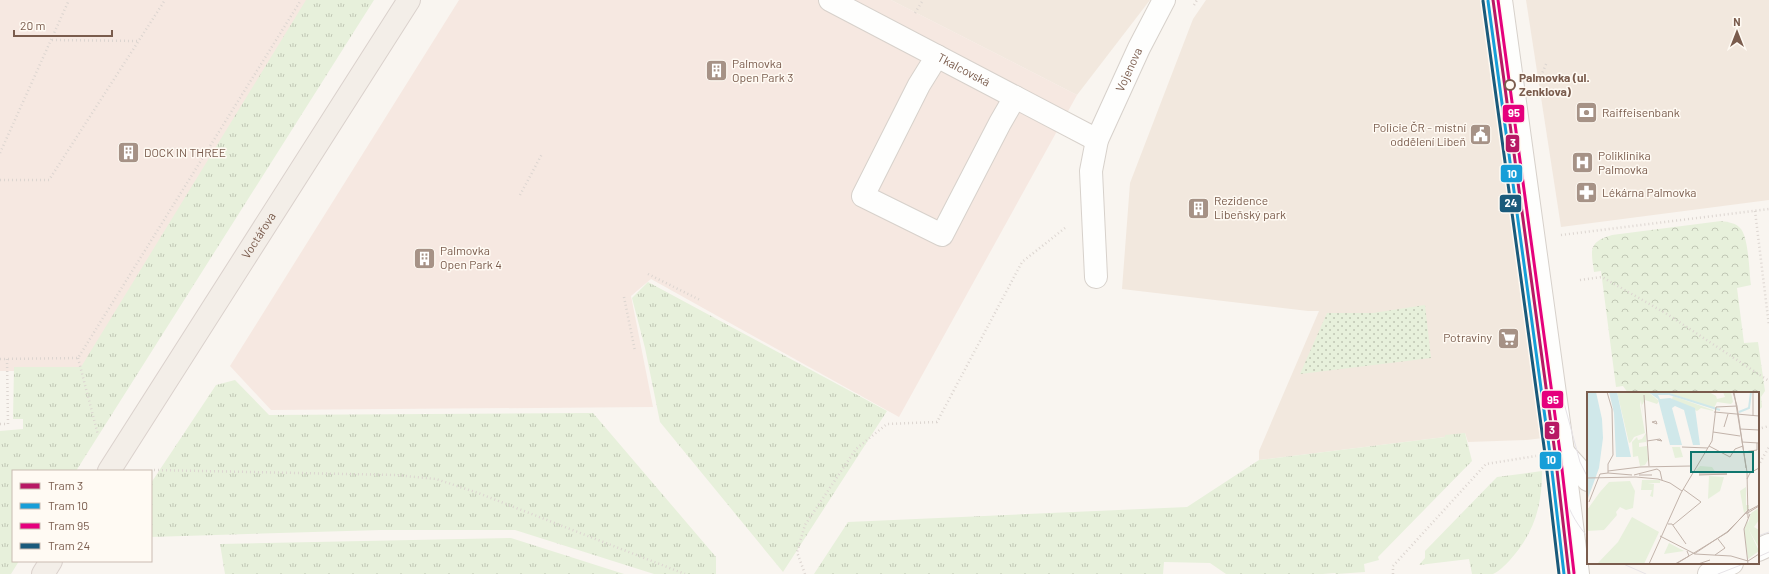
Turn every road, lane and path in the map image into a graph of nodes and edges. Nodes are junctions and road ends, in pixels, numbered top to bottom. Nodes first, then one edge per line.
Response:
1 (69, 0) edge
2 (165, 0) edge
3 (301, 0) edge
4 (409, 0) edge
5 (830, 0) edge
6 (923, 0) edge
7 (1164, 0) edge
8 (1197, 0) edge
9 (1501, 0) edge
10 (1194, 5) dead end
11 (913, 17) dead end
12 (52, 40) junction
13 (139, 41) junction
14 (937, 56) junction
15 (1015, 97) junction
16 (1097, 140) junction
17 (0, 153) edge
18 (542, 154) dead end
19 (0, 180) edge
20 (520, 195) dead end
21 (1769, 209) edge
22 (1755, 210) junction
23 (1068, 226) dead end
24 (1555, 236) dead end
25 (648, 274) dead end
26 (1096, 277) dead end
27 (1580, 280) dead end
28 (624, 297) dead end
29 (700, 300) dead end
30 (1769, 326) edge
31 (635, 351) dead end
32 (78, 358) junction
33 (0, 359) edge
34 (7, 359) junction
35 (1769, 381) edge
36 (0, 424) edge
37 (1769, 426) edge
38 (1759, 429) edge
39 (98, 435) dead end
40 (1769, 447) edge
41 (1563, 452) junction
42 (1539, 455) dead end
43 (1759, 464) edge
44 (110, 470) edge
45 (154, 470) dead end
46 (1587, 479) edge
47 (1769, 536) edge
48 (1759, 538) edge
49 (1769, 545) edge
50 (1759, 550) edge
51 (50, 562) edge
52 (1730, 564) edge
53 (43, 574) edge
54 (685, 574) edge
55 (805, 574) edge
56 (1393, 574) edge
57 (1578, 574) edge
58 (1709, 574) edge

1 - 12 path
2 - 13 path
3 - 32 path
4 - 44 main road, Voctářova
5 - 14 street, Tkalcovská
6 - 11 path
7 - 16 street, Vojenova
8 - 10 path
9 - 41 street
12 - 13 path
12 - 17 path
13 - 19 path
14 - 15 street, Tkalcovská
14 - 15 street
15 - 16 street, Tkalcovská
16 - 26 street, Vojenova
18 - 20 path
21 - 22 path
22 - 24 path
22 - 30 path
23 - 55 path
25 - 29 path
27 - 35 path
28 - 31 path
32 - 34 path
32 - 39 path
33 - 34 path
34 - 36 path
37 - 38 path
40 - 43 path
41 - 46 street
41 - 57 street
42 - 56 path
45 - 54 path
47 - 48 street
49 - 50 street
51 - 53 main road
52 - 58 street

